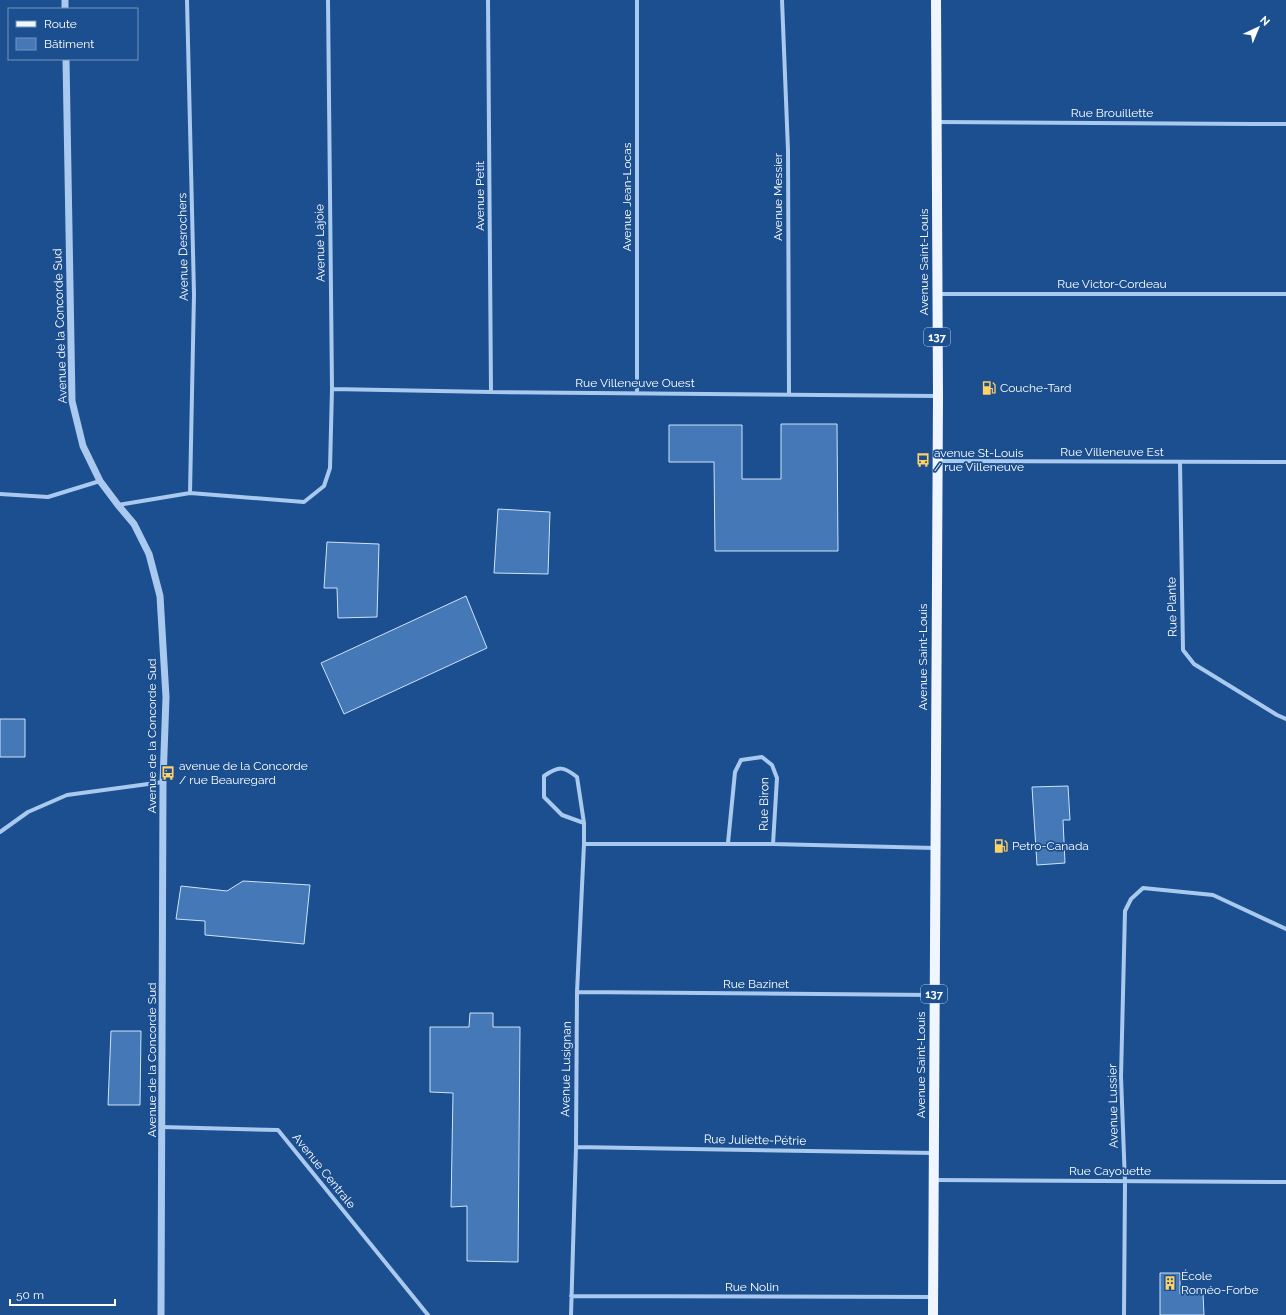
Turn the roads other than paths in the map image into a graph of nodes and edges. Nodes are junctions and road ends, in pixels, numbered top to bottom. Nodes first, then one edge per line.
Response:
1 (187, 0) edge
2 (328, 0) edge
3 (488, 0) edge
4 (637, 0) edge
5 (782, 0) edge
6 (936, 0) edge
7 (66, 60) edge
8 (937, 122) junction
9 (1286, 124) edge
10 (937, 294) junction
11 (1286, 294) edge
12 (332, 389) junction
13 (491, 392) junction
14 (637, 393) junction
15 (789, 394) junction
16 (938, 396) junction
17 (937, 461) junction
18 (1180, 462) junction
19 (1286, 462) edge
20 (100, 481) junction
21 (190, 493) junction
22 (0, 494) edge
23 (118, 505) junction
24 (1286, 719) edge
25 (163, 782) junction
26 (584, 823) junction
27 (0, 832) edge
28 (728, 843) junction
29 (584, 844) junction
30 (773, 844) junction
31 (935, 848) junction
32 (1286, 929) edge
33 (577, 992) junction
34 (934, 995) junction
35 (162, 1127) junction
36 (576, 1147) junction
37 (934, 1153) junction
38 (933, 1180) junction
39 (1125, 1182) junction
40 (1286, 1182) edge
41 (571, 1296) junction
42 (933, 1298) junction
43 (161, 1315) edge
44 (428, 1315) edge
45 (571, 1315) edge
46 (933, 1315) edge
47 (1124, 1315) edge

1 - 21 street, Avenue Desrochers
2 - 12 street, Avenue Lajoie
3 - 13 street, Avenue Petit
4 - 14 street, Avenue Jean-Locas
5 - 15 street, Avenue Messier
6 - 8 main road, Avenue Saint-Louis / 137
7 - 20 street, Avenue de la Concorde Sud
8 - 9 street, Rue Brouillette
8 - 10 main road, Avenue Saint-Louis / 137
10 - 11 street, Rue Victor-Cordeau
10 - 16 main road, Avenue Saint-Louis / 137
12 - 13 street, Rue Villeneuve Ouest
12 - 21 street, Avenue Lajoie
13 - 14 street, Rue Villeneuve Ouest
14 - 15 street, Rue Villeneuve Ouest
15 - 16 street, Rue Villeneuve Ouest
16 - 17 main road, Avenue Saint-Louis / 137
17 - 18 street, Rue Villeneuve Est
17 - 31 main road, Avenue Saint-Louis / 137
18 - 19 street, Rue Villeneuve Est
18 - 24 street, Rue Plante
20 - 22 street
20 - 23 street, Avenue de la Concorde Sud
21 - 23 street
23 - 25 street, Avenue de la Concorde Sud
25 - 27 street
25 - 35 street, Avenue de la Concorde Sud
26 - 26 street, Avenue Lusignan
26 - 29 street, Avenue Lusignan
28 - 29 street, Rue Biron
28 - 30 street, Rue Biron
28 - 30 street, Rue Biron
29 - 33 street, Avenue Lusignan
30 - 31 street, Rue Biron
31 - 34 main road, Avenue Saint-Louis / 137
32 - 39 street, Avenue Lussier
33 - 34 street, Rue Bazinet
33 - 36 street, Avenue Lusignan
34 - 37 main road, Avenue Saint-Louis / 137
35 - 43 street, Avenue de la Concorde Sud
35 - 44 street, Avenue Centrale
36 - 37 street, Rue Juliette-Pétrie
36 - 41 street, Avenue Lusignan
37 - 38 main road, Avenue Saint-Louis / 137
38 - 39 street, Rue Cayouette
38 - 42 main road, Avenue Saint-Louis / 137
39 - 40 street, Rue Cayouette
39 - 47 street, Avenue Lussier
41 - 42 street, Rue Nolin
41 - 45 street, Avenue Lusignan
42 - 46 main road, Avenue Saint-Louis / 137

